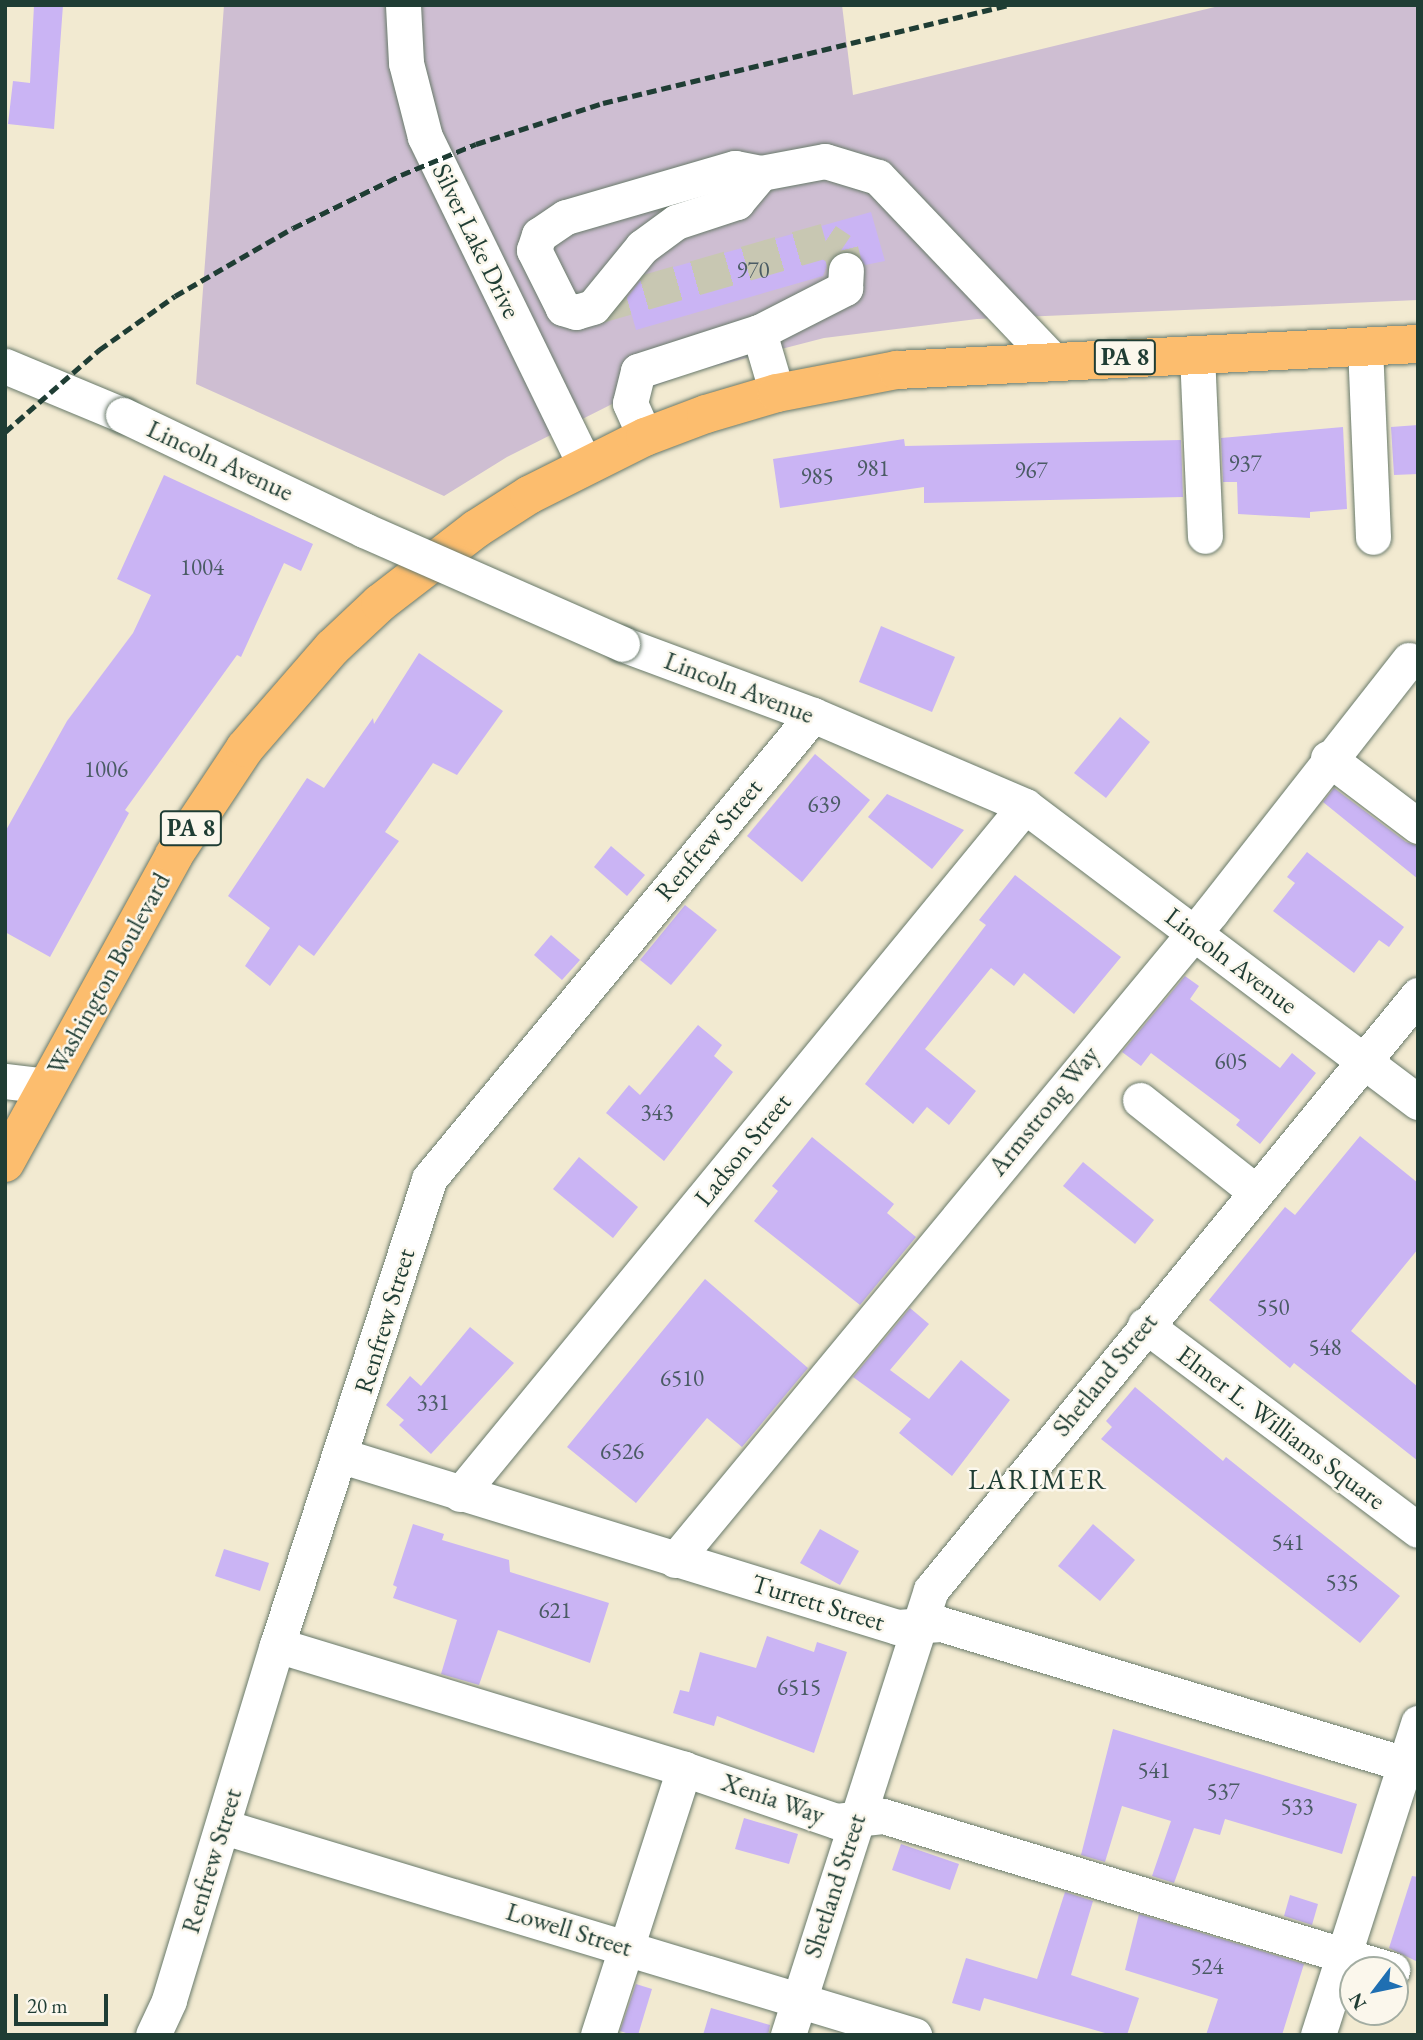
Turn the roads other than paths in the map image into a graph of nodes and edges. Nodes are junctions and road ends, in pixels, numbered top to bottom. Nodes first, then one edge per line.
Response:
1 (403, 5) edge
2 (748, 171) junction
3 (846, 270) dead end
4 (759, 332) junction
5 (1418, 344) edge
6 (1365, 346) junction
7 (1197, 354) junction
8 (1052, 360) junction
9 (5, 366) edge
10 (777, 393) junction
11 (645, 438) junction
12 (585, 465) junction
13 (1205, 536) dead end
14 (1373, 537) dead end
15 (1409, 660) dead end
16 (813, 715) junction
17 (1328, 758) junction
18 (1025, 806) junction
19 (1418, 826) edge
20 (1193, 932) junction
21 (1418, 996) edge
22 (1362, 1060) junction
23 (5, 1082) edge
24 (47, 1086) junction
25 (1140, 1100) dead end
26 (1418, 1102) edge
27 (5, 1163) edge
28 (1255, 1191) junction
29 (1145, 1325) junction
30 (342, 1456) junction
31 (460, 1494) junction
32 (1418, 1530) edge
33 (675, 1560) junction
34 (918, 1625) junction
35 (277, 1645) junction
36 (1418, 1723) edge
37 (1412, 1766) edge
38 (684, 1769) junction
39 (858, 1819) junction
40 (224, 1827) junction
41 (624, 1947) junction
42 (1342, 1955) junction
43 (1345, 1956) edge
44 (798, 2000) junction
45 (153, 2035) edge
46 (598, 2035) edge
47 (788, 2035) edge
48 (914, 2035) edge
49 (1318, 2035) edge

1 - 12 street, Silver Lake Drive
2 - 2 street
2 - 8 street
3 - 4 street
4 - 10 street
4 - 11 street
5 - 6 highway, Washington Boulevard / PA 8
6 - 7 highway, Washington Boulevard / PA 8
6 - 14 street
7 - 8 highway, Washington Boulevard / PA 8
7 - 13 street
8 - 10 highway, Washington Boulevard / PA 8
9 - 16 street, Lincoln Avenue, bridge
10 - 11 highway, Washington Boulevard / PA 8
11 - 12 highway, Washington Boulevard / PA 8
12 - 24 highway, Washington Boulevard / PA 8
15 - 17 street, Armstrong Way
16 - 18 street, Lincoln Avenue
16 - 30 street, Renfrew Street
17 - 19 street
17 - 20 street, Armstrong Way
18 - 20 street, Lincoln Avenue
18 - 31 street, Ladson Street
20 - 22 street, Lincoln Avenue
20 - 33 street, Armstrong Way
21 - 22 street, Shetland Street
22 - 26 street, Lincoln Avenue
22 - 28 street, Shetland Street
23 - 24 street
24 - 27 highway, Washington Boulevard / PA 8
25 - 28 street
28 - 29 street, Shetland Street
29 - 32 street, Elmer L. Williams Square
29 - 34 street, Shetland Street
30 - 31 street, Turrett Street
30 - 35 street, Renfrew Street
31 - 33 street, Turrett Street
33 - 34 street, Turrett Street
34 - 37 street, Turrett Street
34 - 39 street, Shetland Street
35 - 38 street, Xenia Way
35 - 40 street, Renfrew Street
36 - 37 street
37 - 42 street
38 - 39 street, Xenia Way
38 - 41 street
39 - 42 street, Xenia Way
39 - 44 street, Shetland Street
40 - 41 street, Lowell Street
40 - 45 street, Renfrew Street
41 - 44 street, Lowell Street
41 - 46 street
42 - 43 street, Xenia Way
42 - 49 street
44 - 47 street, Shetland Street
44 - 48 street, Lowell Street

